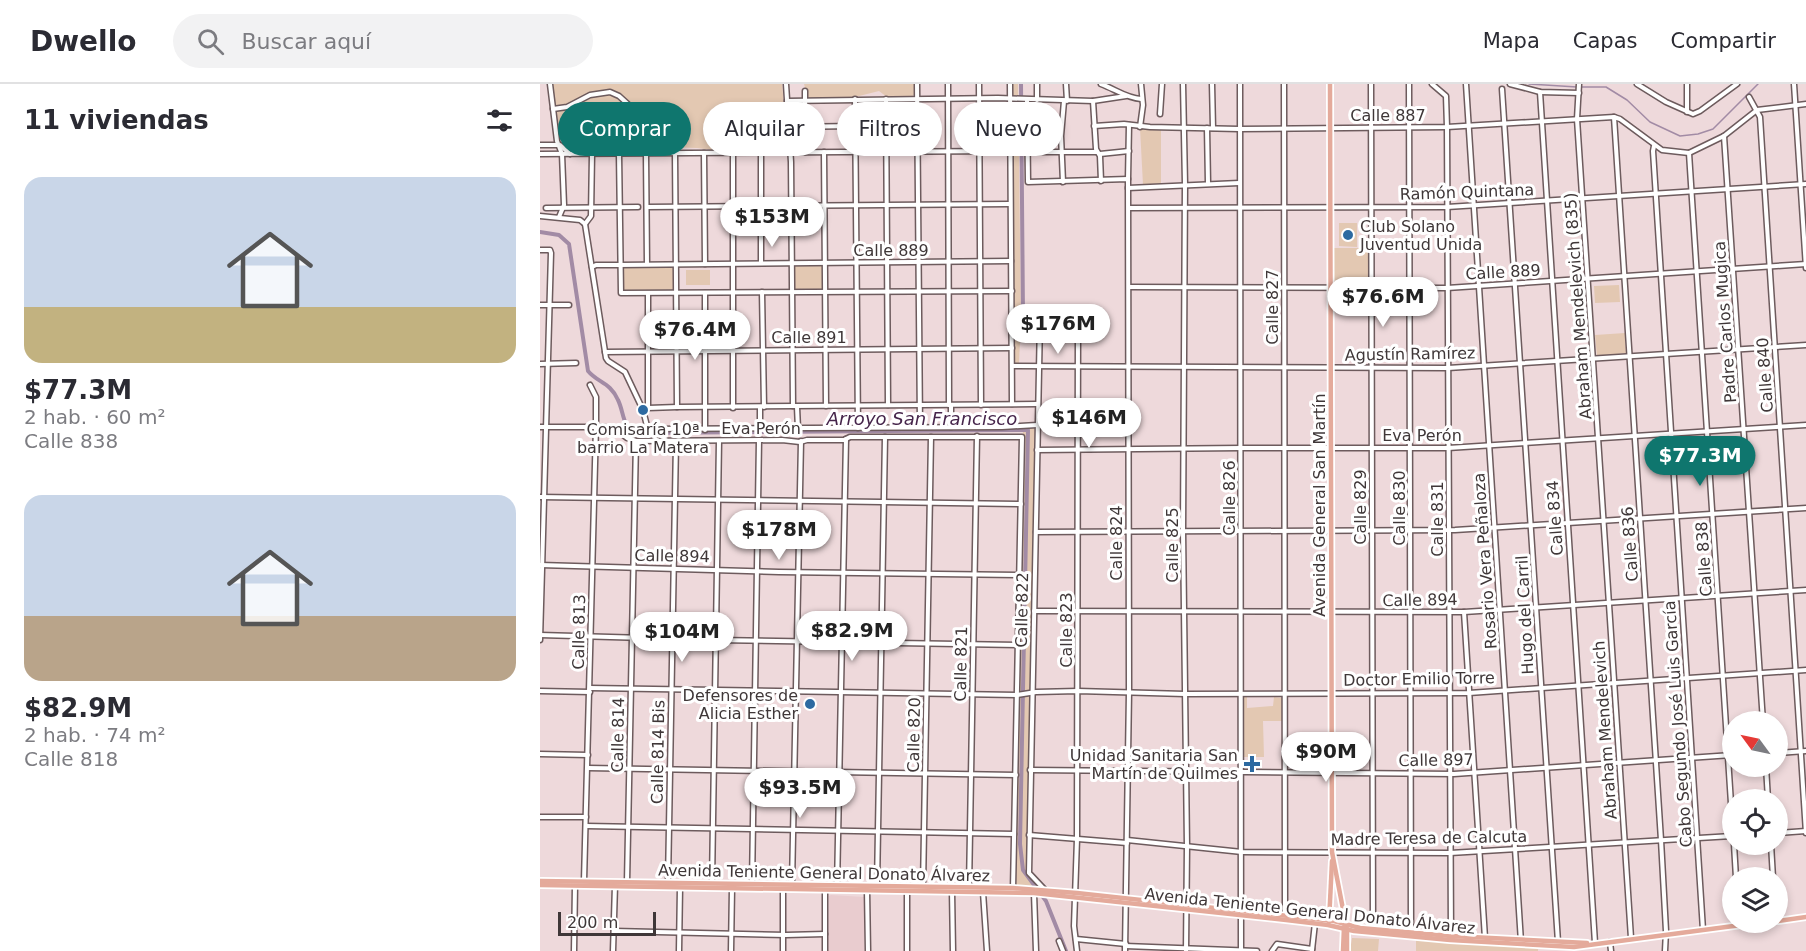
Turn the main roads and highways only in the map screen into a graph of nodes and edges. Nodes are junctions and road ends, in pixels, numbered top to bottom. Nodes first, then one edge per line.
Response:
1 (1330, 84) edge
2 (1332, 852) junction
3 (540, 881) edge
4 (575, 883) junction
5 (615, 884) junction
6 (627, 884) junction
7 (540, 885) edge
8 (751, 886) junction
9 (825, 887) junction
10 (837, 887) junction
11 (877, 888) junction
12 (923, 889) junction
13 (969, 890) junction
14 (1013, 890) junction
15 (1241, 913) junction
16 (1806, 917) edge
17 (1788, 920) edge
18 (1329, 923) junction
19 (1722, 927) edge
20 (1345, 928) junction
21 (1451, 938) junction
22 (1521, 942) junction
23 (1558, 944) junction
24 (1545, 948) edge
25 (1345, 951) edge

1 - 2 main road, Avenida General San Martín
2 - 18 main road
2 - 20 main road, Avenida General San Martín
3 - 4 main road, Avenida Teniente General Donato Álvarez
4 - 5 main road, Avenida Teniente General Donato Álvarez
4 - 5 main road, Avenida Teniente General Donato Álvarez
4 - 7 main road, Avenida Teniente General Donato Álvarez
5 - 6 main road, Avenida Teniente General Donato Álvarez
6 - 8 main road, Avenida Teniente General Donato Álvarez
6 - 8 main road, Avenida Teniente General Donato Álvarez
8 - 9 main road, Avenida Teniente General Donato Álvarez
8 - 9 main road, Avenida Teniente General Donato Álvarez
9 - 10 main road, Avenida Teniente General Donato Álvarez
10 - 11 main road, Avenida Teniente General Donato Álvarez
10 - 11 main road, Avenida Teniente General Donato Álvarez
11 - 12 main road, Avenida Teniente General Donato Álvarez
12 - 13 main road, Avenida Teniente General Donato Álvarez
12 - 13 main road, Avenida Teniente General Donato Álvarez
13 - 14 main road, Avenida Teniente General Donato Álvarez
13 - 14 main road, Avenida Teniente General Donato Álvarez
14 - 15 main road, Avenida Teniente General Donato Álvarez
15 - 18 main road, Avenida Teniente General Donato Álvarez
15 - 18 main road, Avenida Teniente General Donato Álvarez
16 - 17 main road
18 - 20 main road, Avenida Teniente General Donato Álvarez
19 - 23 main road, Avenida Teniente General Donato Álvarez
20 - 21 main road, Avenida Teniente General Donato Álvarez
20 - 21 main road, Avenida Teniente General Donato Álvarez
20 - 25 main road, Avenida General San Martín
21 - 22 main road, Avenida Teniente General Donato Álvarez
21 - 22 main road, Avenida Teniente General Donato Álvarez
22 - 23 main road, Avenida Teniente General Donato Álvarez
22 - 24 main road, Avenida Teniente General Donato Álvarez
23 - 24 main road, Avenida Teniente General Donato Álvarez

